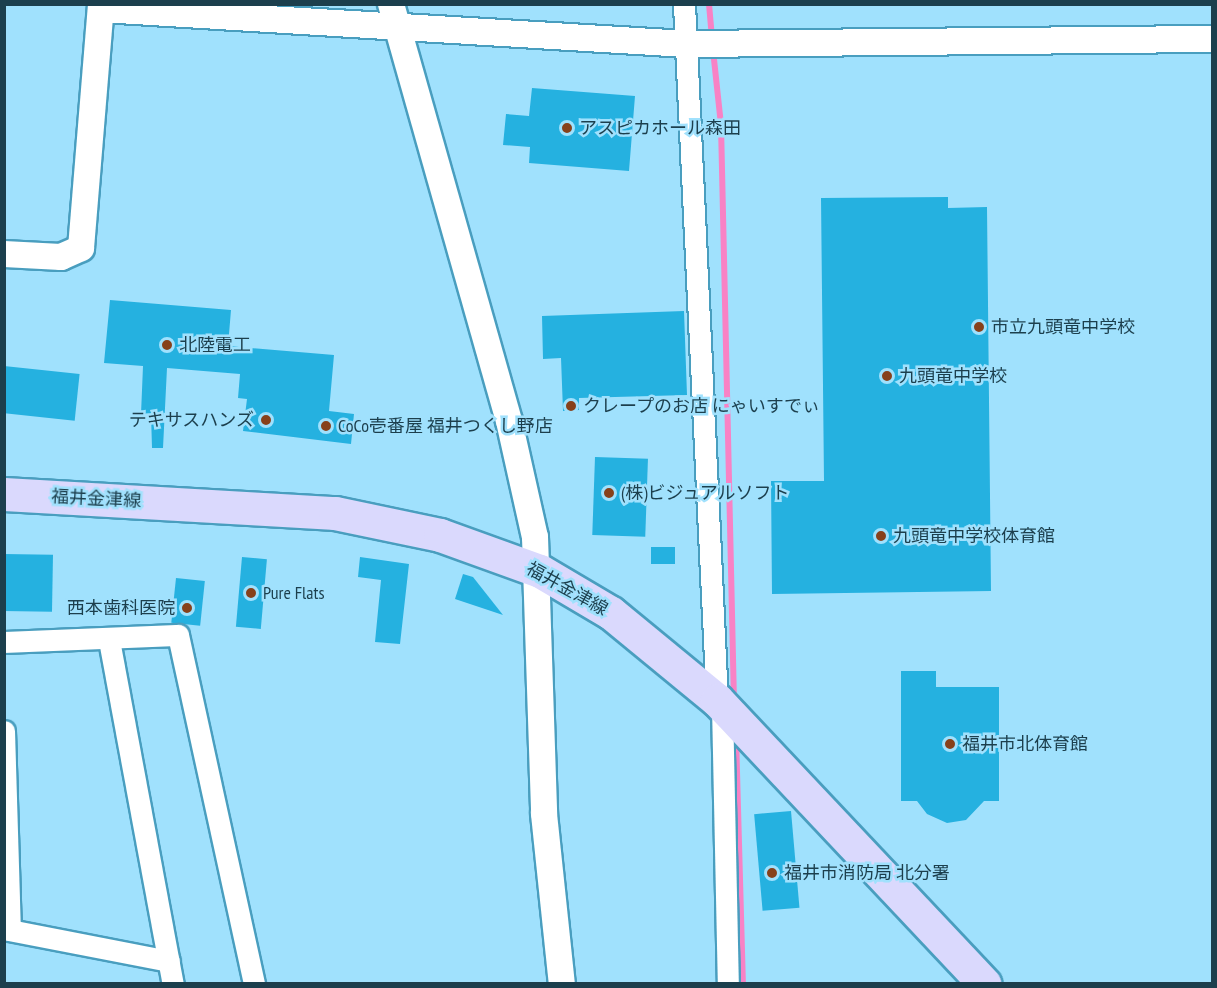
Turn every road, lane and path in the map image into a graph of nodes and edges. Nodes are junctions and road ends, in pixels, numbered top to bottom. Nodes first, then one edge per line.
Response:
1 (684, 4) edge
2 (101, 7) edge
3 (395, 16) edge
4 (1212, 39) edge
5 (687, 44) junction
6 (4, 254) edge
7 (4, 494) edge
8 (540, 571) junction
9 (109, 640) junction
10 (4, 642) edge
11 (719, 703) junction
12 (4, 731) edge
13 (5, 793) edge
14 (7, 929) edge
15 (169, 961) junction
16 (173, 984) edge
17 (254, 984) edge
18 (562, 984) edge
19 (728, 984) edge
20 (985, 984) edge

1 - 5 street
2 - 3 street
2 - 6 street
3 - 5 street
3 - 8 street
4 - 5 street
5 - 11 street
7 - 8 main road, 福井金津線
8 - 11 main road, 福井金津線
8 - 18 street
9 - 10 street
9 - 15 street
9 - 17 street
11 - 19 street
11 - 20 main road, 福井金津線
12 - 13 street
13 - 14 street
14 - 15 street
15 - 16 street

